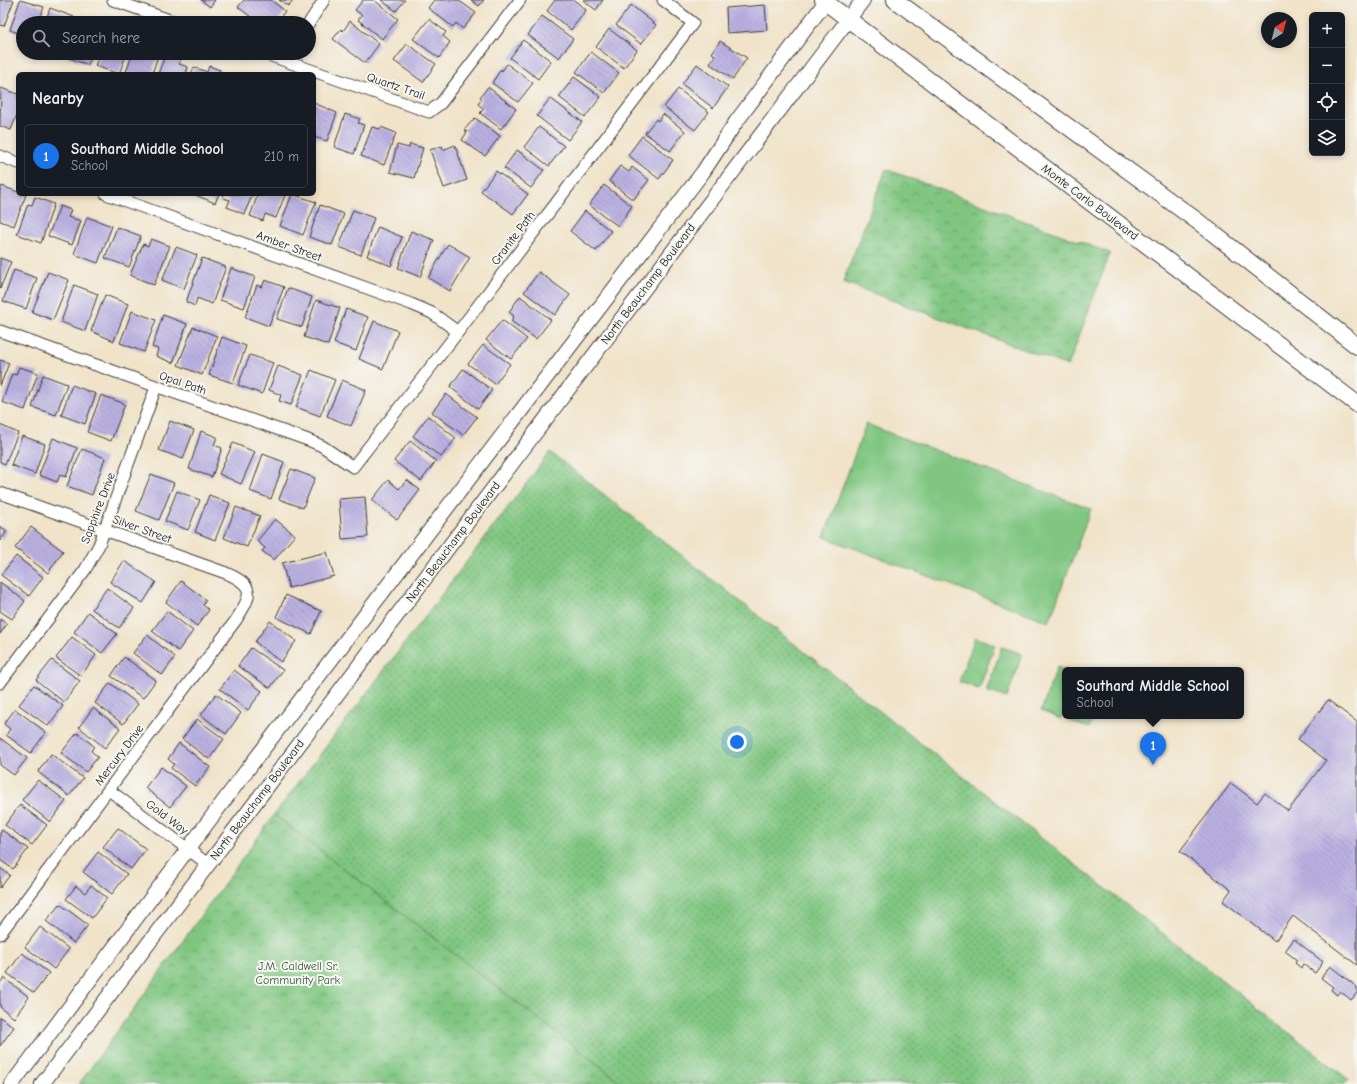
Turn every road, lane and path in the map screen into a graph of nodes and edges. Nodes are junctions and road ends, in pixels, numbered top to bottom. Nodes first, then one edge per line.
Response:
1 (113, 0) edge
2 (324, 0) edge
3 (520, 0) edge
4 (662, 0) edge
5 (825, 0) edge
6 (863, 0) edge
7 (894, 0) edge
8 (133, 3) edge
9 (162, 16) edge
10 (314, 16) edge
11 (848, 19) junction
12 (297, 60) edge
13 (0, 156) edge
14 (16, 162) edge
15 (112, 196) edge
16 (0, 331) edge
17 (458, 332) junction
18 (1357, 346) edge
19 (156, 387) junction
20 (1357, 404) edge
21 (353, 467) joint
22 (0, 493) edge
23 (105, 530) junction
24 (248, 588) joint
25 (0, 683) edge
26 (109, 790) junction
27 (188, 849) junction
28 (209, 865) junction
29 (0, 934) edge
30 (12, 1084) edge
31 (42, 1084) edge

1 - 8 street
2 - 10 street
3 - 12 street, Quartz Trail
4 - 17 street, Granite Path
5 - 11 main road, Monte Carlo Boulevard
5 - 27 street, North Beauchamp Boulevard
6 - 11 street, North Beauchamp Boulevard
7 - 18 main road
8 - 9 street
11 - 20 main road, Monte Carlo Boulevard
11 - 28 street, North Beauchamp Boulevard
13 - 14 street
15 - 17 street, Amber Street
16 - 19 street, Opal Path
17 - 21 street, Granite Path
19 - 21 street, Opal Path
19 - 23 street, Sapphire Drive
22 - 23 street, Silver Street
23 - 24 street, Silver Street
23 - 25 street, Sapphire Drive
24 - 26 street, Mercury Drive
26 - 27 street, Gold Way
26 - 29 street, Mercury Drive
27 - 28 street, Gold Way
27 - 30 street, North Beauchamp Boulevard
28 - 31 street, North Beauchamp Boulevard

